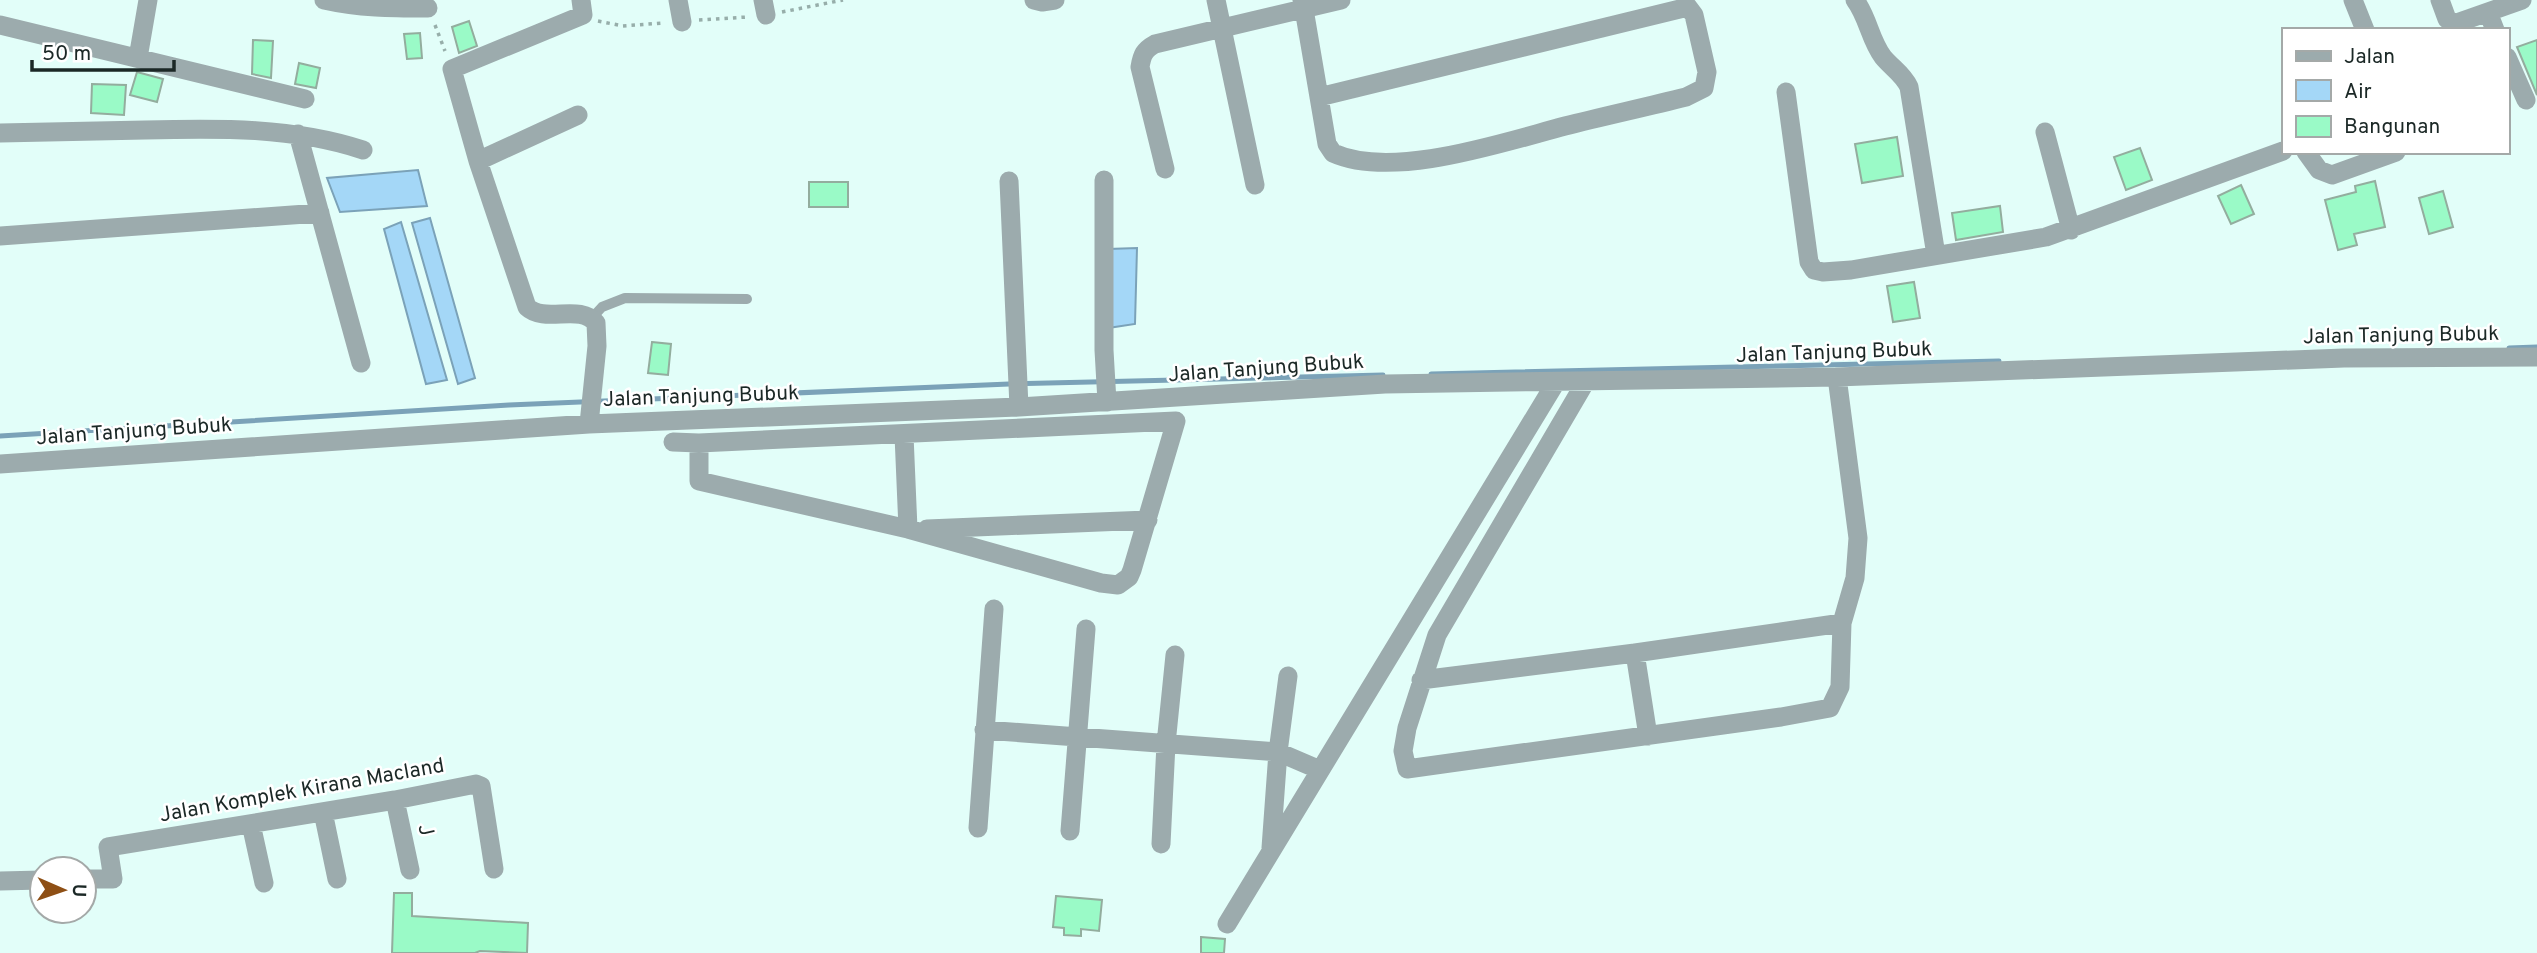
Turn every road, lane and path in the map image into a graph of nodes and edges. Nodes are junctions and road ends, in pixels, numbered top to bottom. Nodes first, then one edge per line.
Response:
1 (148, 0) edge
2 (324, 0) edge
3 (581, 0) edge
4 (678, 0) edge
5 (843, 0) edge
6 (1034, 0) edge
7 (1055, 0) edge
8 (1216, 0) edge
9 (1341, 0) edge
10 (1855, 0) edge
11 (2353, 0) edge
12 (2440, 0) edge
13 (2522, 0) edge
14 (1303, 4) edge
15 (428, 8) joint
16 (765, 8) edge
17 (2492, 21) edge
18 (682, 22) dead end
19 (0, 25) edge
20 (2364, 28) edge
21 (1222, 29) junction
22 (138, 58) junction
23 (2509, 60) edge
24 (452, 69) junction
25 (1786, 92) dead end
26 (1319, 97) junction
27 (2531, 97) edge
28 (305, 99) dead end
29 (2509, 106) edge
30 (578, 115) dead end
31 (2045, 132) dead end
32 (0, 133) edge
33 (298, 134) junction
34 (363, 150) dead end
35 (2282, 151) edge
36 (2307, 154) edge
37 (2390, 154) edge
38 (478, 161) junction
39 (1165, 169) dead end
40 (1104, 180) dead end
41 (1009, 181) dead end
42 (1255, 185) dead end
43 (320, 213) junction
44 (2071, 230) junction
45 (0, 236) edge
46 (1936, 255) junction
47 (747, 299) dead end
48 (592, 318) junction
49 (2537, 357) edge
50 (361, 363) dead end
51 (1837, 377) junction
52 (1586, 381) junction
53 (1556, 382) junction
54 (1107, 396) junction
55 (1018, 399) junction
56 (912, 411) junction
57 (589, 415) junction
58 (684, 420) junction
59 (909, 435) junction
60 (685, 442) junction
61 (0, 464) edge
62 (1148, 520) junction
63 (908, 529) junction
64 (994, 609) dead end
65 (1842, 623) junction
66 (1086, 629) dead end
67 (1635, 653) junction
68 (1175, 655) dead end
69 (1288, 676) dead end
70 (1422, 680) junction
71 (984, 730) junction
72 (1648, 736) junction
73 (1076, 737) junction
74 (1167, 744) junction
75 (1278, 752) junction
76 (1320, 770) junction
77 (395, 800) junction
78 (323, 812) junction
79 (251, 824) junction
80 (978, 828) dead end
81 (1070, 831) dead end
82 (1161, 844) dead end
83 (1270, 852) junction
84 (494, 869) dead end
85 (410, 870) dead end
86 (98, 879) edge
87 (337, 879) dead end
88 (0, 880) edge
89 (28, 880) edge
90 (264, 883) dead end
91 (1227, 924) dead end

1 - 22 street
2 - 15 street
3 - 24 street
4 - 18 street
5 - 16 path
6 - 7 street
8 - 21 street
9 - 14 street
10 - 46 street
11 - 20 street
12 - 17 street
13 - 17 street
14 - 21 street
14 - 26 street
15 - 24 path
19 - 22 street
21 - 39 street
21 - 42 street
22 - 28 street
23 - 27 street
24 - 38 street
25 - 46 street
26 - 26 street
27 - 29 street
30 - 38 street
31 - 44 street
32 - 33 street
33 - 34 street
33 - 43 street
35 - 44 street
36 - 37 street
38 - 48 street
40 - 54 street
41 - 55 street
43 - 45 street
43 - 50 street
44 - 46 street
47 - 48 lane
48 - 57 street
49 - 51 street, Jalan Tanjung Bubuk
51 - 52 street, Jalan Tanjung Bubuk
51 - 65 street
52 - 53 street, Jalan Tanjung Bubuk
52 - 70 street
53 - 54 street, Jalan Tanjung Bubuk
53 - 76 street
54 - 55 street, Jalan Tanjung Bubuk
55 - 56 street, Jalan Tanjung Bubuk
56 - 58 street, Jalan Tanjung Bubuk
56 - 59 street
57 - 58 street, Jalan Tanjung Bubuk
57 - 61 street, Jalan Tanjung Bubuk
58 - 60 street
59 - 60 street
59 - 62 street
59 - 63 street
60 - 63 street
62 - 63 street
62 - 63 street
64 - 71 street
65 - 67 street
65 - 72 street
66 - 73 street
67 - 70 street
67 - 72 street
68 - 74 street
69 - 75 street
70 - 72 street
71 - 73 street
71 - 80 street
73 - 74 street
73 - 81 street
74 - 75 street
74 - 82 street
75 - 76 street
75 - 83 street
76 - 83 street
77 - 78 street, Jalan Komplek Kirana Macland
77 - 84 street, Jalan Komplek Kirana Macland
77 - 85 street, J
78 - 79 street, Jalan Komplek Kirana Macland
78 - 87 street
79 - 86 street, Jalan Komplek Kirana Macland
79 - 90 street
83 - 91 street
88 - 89 street

